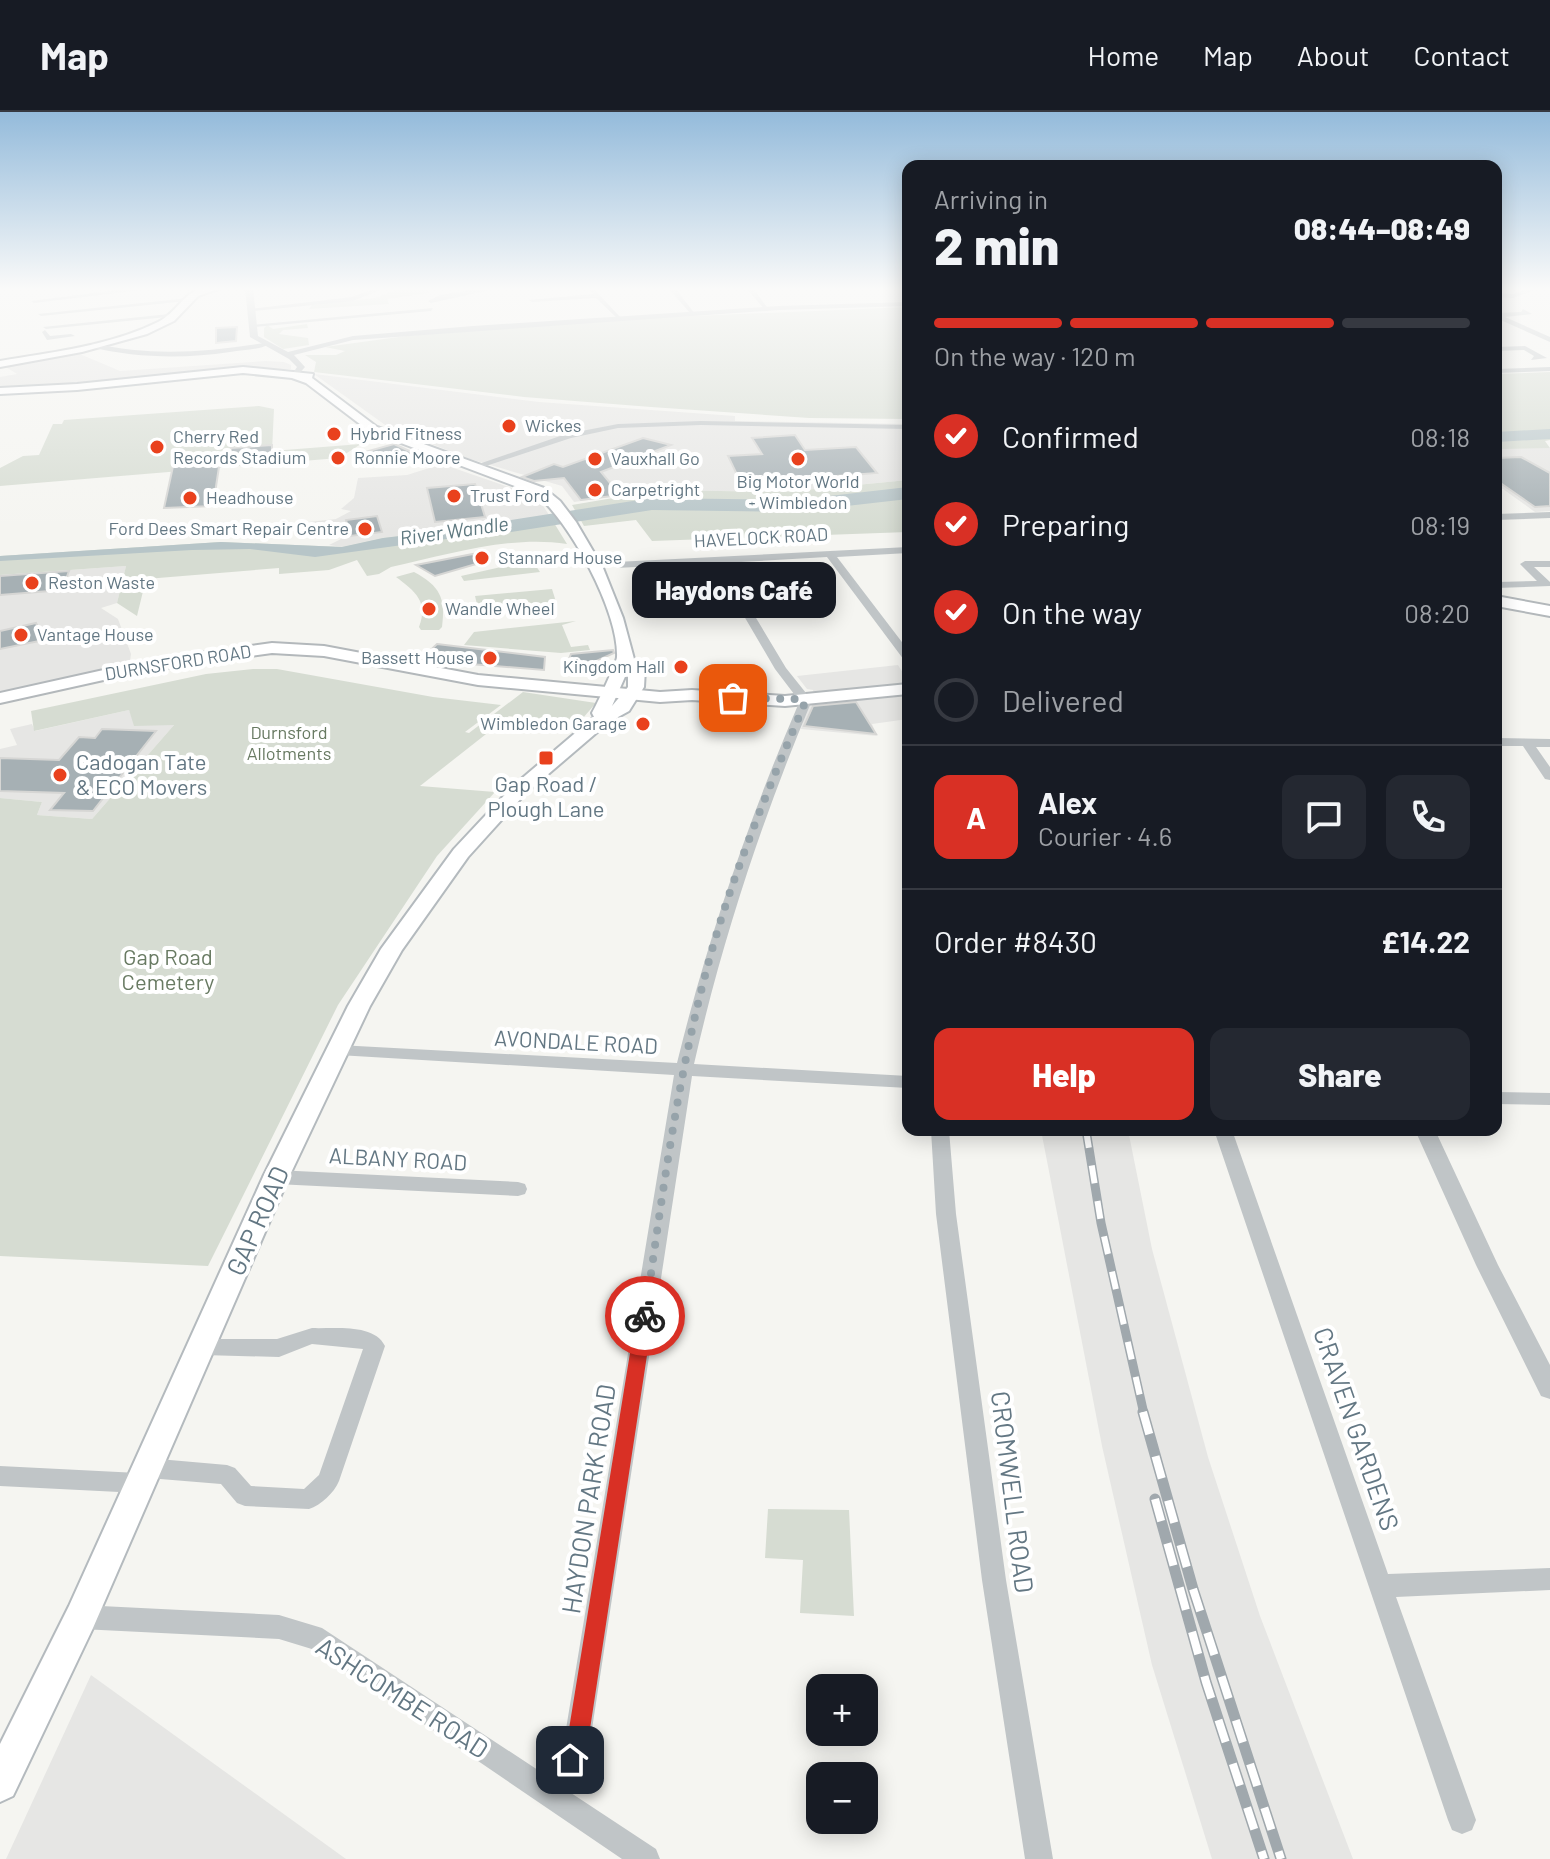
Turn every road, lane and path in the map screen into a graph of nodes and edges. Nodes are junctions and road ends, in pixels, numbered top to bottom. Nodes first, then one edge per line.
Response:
1 (300, 370) edge
2 (1536, 370) edge
3 (1502, 371) edge
4 (297, 373) junction
5 (0, 391) edge
6 (902, 427) edge
7 (474, 467) junction
8 (1550, 515) edge
9 (1502, 517) edge
10 (902, 550) edge
11 (829, 553) junction
12 (715, 558) junction
13 (1550, 564) edge
14 (616, 565) dead end
15 (1502, 593) edge
16 (1502, 594) edge
17 (1550, 611) edge
18 (902, 646) edge
19 (626, 661) junction
20 (902, 690) edge
21 (634, 691) junction
22 (0, 698) edge
23 (609, 699) junction
24 (802, 699) junction
25 (1502, 742) edge
26 (1527, 743) junction
27 (1550, 743) edge
28 (1550, 776) edge
29 (338, 1050) junction
30 (684, 1069) junction
31 (902, 1082) edge
32 (1502, 1098) edge
33 (1550, 1099) edge
34 (940, 1136) edge
35 (1225, 1136) edge
36 (1428, 1136) edge
37 (276, 1177) junction
38 (518, 1189) dead end
39 (203, 1347) junction
40 (1550, 1389) edge
41 (143, 1475) junction
42 (0, 1476) edge
43 (1550, 1579) edge
44 (1380, 1586) junction
45 (81, 1617) junction
46 (0, 1783) edge
47 (551, 1796) junction
48 (1462, 1820) dead end
49 (646, 1859) edge
50 (1039, 1859) edge

1 - 4 street
2 - 3 street
4 - 5 main road
4 - 7 main road
6 - 7 street
7 - 19 main road
8 - 9 street
10 - 11 street, HAVELOCK ROAD
11 - 12 street, HAVELOCK ROAD
11 - 18 street
12 - 14 street, HAVELOCK ROAD
12 - 24 street
13 - 15 street
16 - 17 main road
19 - 21 main road
19 - 23 main road
20 - 24 main road, DURNSFORD ROAD
21 - 23 main road, DURNSFORD ROAD
21 - 23 main road, GAP ROAD
21 - 24 main road, DURNSFORD ROAD
22 - 23 main road, DURNSFORD ROAD
23 - 29 main road, GAP ROAD
24 - 30 street, HAYDON PARK ROAD
25 - 26 street
26 - 27 street
26 - 28 street
29 - 30 street, AVONDALE ROAD
29 - 37 main road, GAP ROAD
30 - 31 street, AVONDALE ROAD
30 - 47 street, HAYDON PARK ROAD
32 - 33 street
34 - 50 street, CROMWELL ROAD
35 - 44 street, CRAVEN GARDENS
36 - 40 street
37 - 38 street, ALBANY ROAD
37 - 39 main road, GAP ROAD
39 - 41 main road, GAP ROAD
39 - 41 street
41 - 42 street
41 - 45 main road, GAP ROAD
43 - 44 street
44 - 48 street, CRAVEN GARDENS
45 - 46 main road, GAP ROAD
45 - 47 street, ASHCOMBE ROAD
47 - 49 street, ASHCOMBE ROAD

